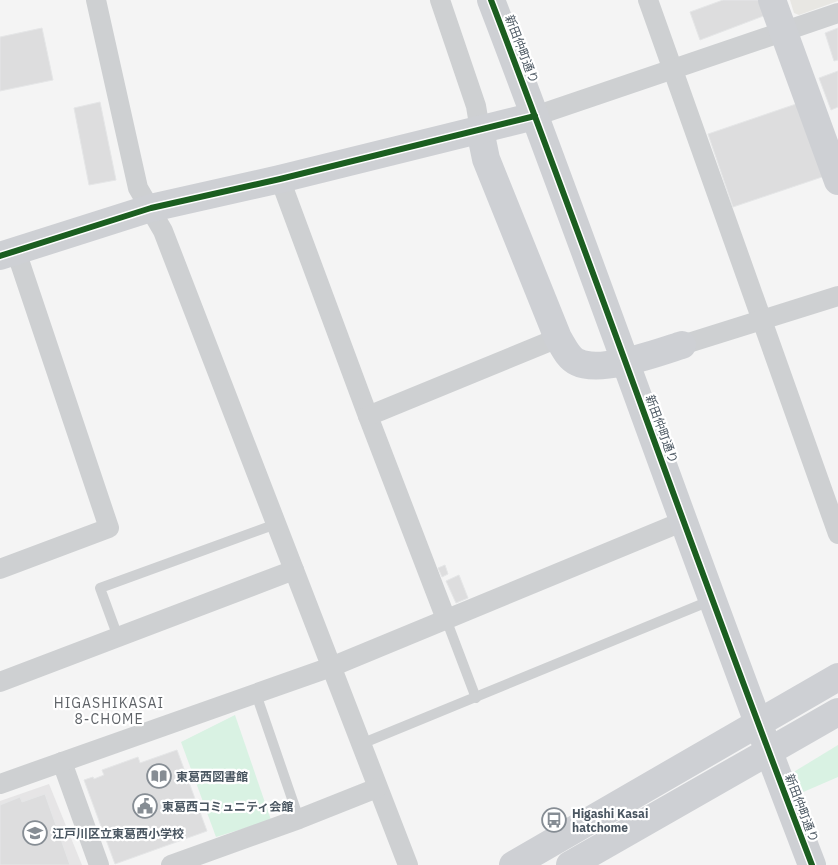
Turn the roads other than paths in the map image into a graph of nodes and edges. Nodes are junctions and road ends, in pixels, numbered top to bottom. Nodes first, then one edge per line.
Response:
1 (96, 0) edge
2 (440, 0) edge
3 (491, 0) edge
4 (648, 0) edge
5 (772, 0) edge
6 (838, 13) edge
7 (783, 32) junction
8 (673, 68) junction
9 (535, 116) junction
10 (480, 130) junction
11 (280, 180) junction
12 (838, 182) edge
13 (151, 208) junction
14 (8, 253) edge
15 (838, 296) edge
16 (762, 320) junction
17 (558, 338) junction
18 (682, 345) joint
19 (626, 362) junction
20 (368, 416) junction
21 (684, 521) junction
22 (276, 524) junction
23 (838, 534) edge
24 (0, 569) edge
25 (294, 570) junction
26 (713, 600) junction
27 (446, 619) junction
28 (118, 638) junction
29 (331, 667) junction
30 (838, 677) edge
31 (0, 682) edge
32 (256, 694) junction
33 (476, 698) junction
34 (838, 712) edge
35 (758, 723) junction
36 (362, 744) junction
37 (769, 752) junction
38 (62, 762) junction
39 (0, 784) edge
40 (377, 788) junction
41 (299, 819) junction
42 (99, 865) edge
43 (171, 865) edge
44 (408, 865) edge
45 (513, 865) edge
46 (570, 865) edge
47 (812, 865) edge

1 - 13 street
2 - 10 street
3 - 9 street, 新田仲町通り
4 - 8 street
5 - 7 street
6 - 7 street
7 - 8 street
7 - 12 street
8 - 9 street
8 - 16 street
9 - 10 street
9 - 19 street, 新田仲町通り
10 - 11 street
10 - 17 street
11 - 13 street
11 - 20 street
13 - 14 street
13 - 22 street
14 - 24 street
15 - 16 street
16 - 18 street
16 - 23 street
17 - 19 street
17 - 20 street
18 - 19 street
19 - 21 street, 新田仲町通り
20 - 27 street
21 - 26 street, 新田仲町通り
21 - 27 street
22 - 25 street
22 - 28 lane
25 - 28 street
25 - 29 street
26 - 33 lane
26 - 35 street, 新田仲町通り
27 - 29 street
27 - 33 lane
28 - 31 street
29 - 32 street
29 - 36 street
30 - 35 street
32 - 38 street
32 - 41 lane
33 - 36 lane
34 - 37 street
35 - 37 street, 新田仲町通り
35 - 45 street
36 - 40 street
37 - 46 street
37 - 47 street, 新田仲町通り
38 - 39 street
38 - 42 street
40 - 41 street
40 - 44 street
41 - 43 street

